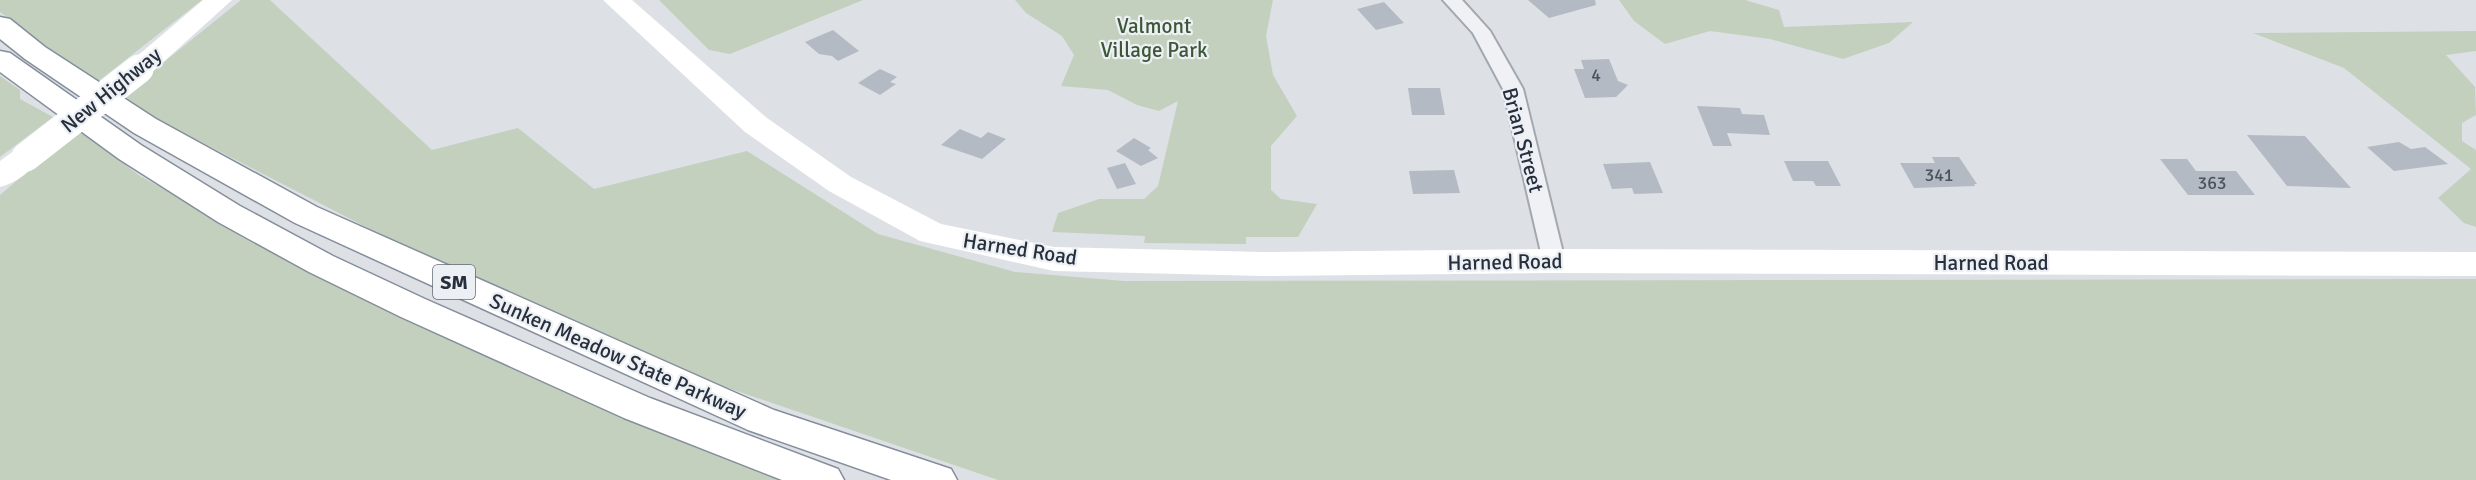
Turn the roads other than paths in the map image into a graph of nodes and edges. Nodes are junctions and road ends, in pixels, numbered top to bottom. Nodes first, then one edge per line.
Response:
1 (219, 0) edge
2 (616, 0) edge
3 (1452, 0) edge
4 (0, 25) edge
5 (0, 59) edge
6 (0, 177) edge
7 (1554, 261) junction
8 (2476, 264) edge
9 (824, 480) edge
10 (938, 480) edge

1 - 6 main road, New Highway, bridge
2 - 7 main road, Harned Road
3 - 7 street, Brian Street
4 - 10 main road, Sunken Meadow State Parkway / SM
5 - 9 main road, Sunken Meadow State Parkway / SM
7 - 8 main road, Harned Road

